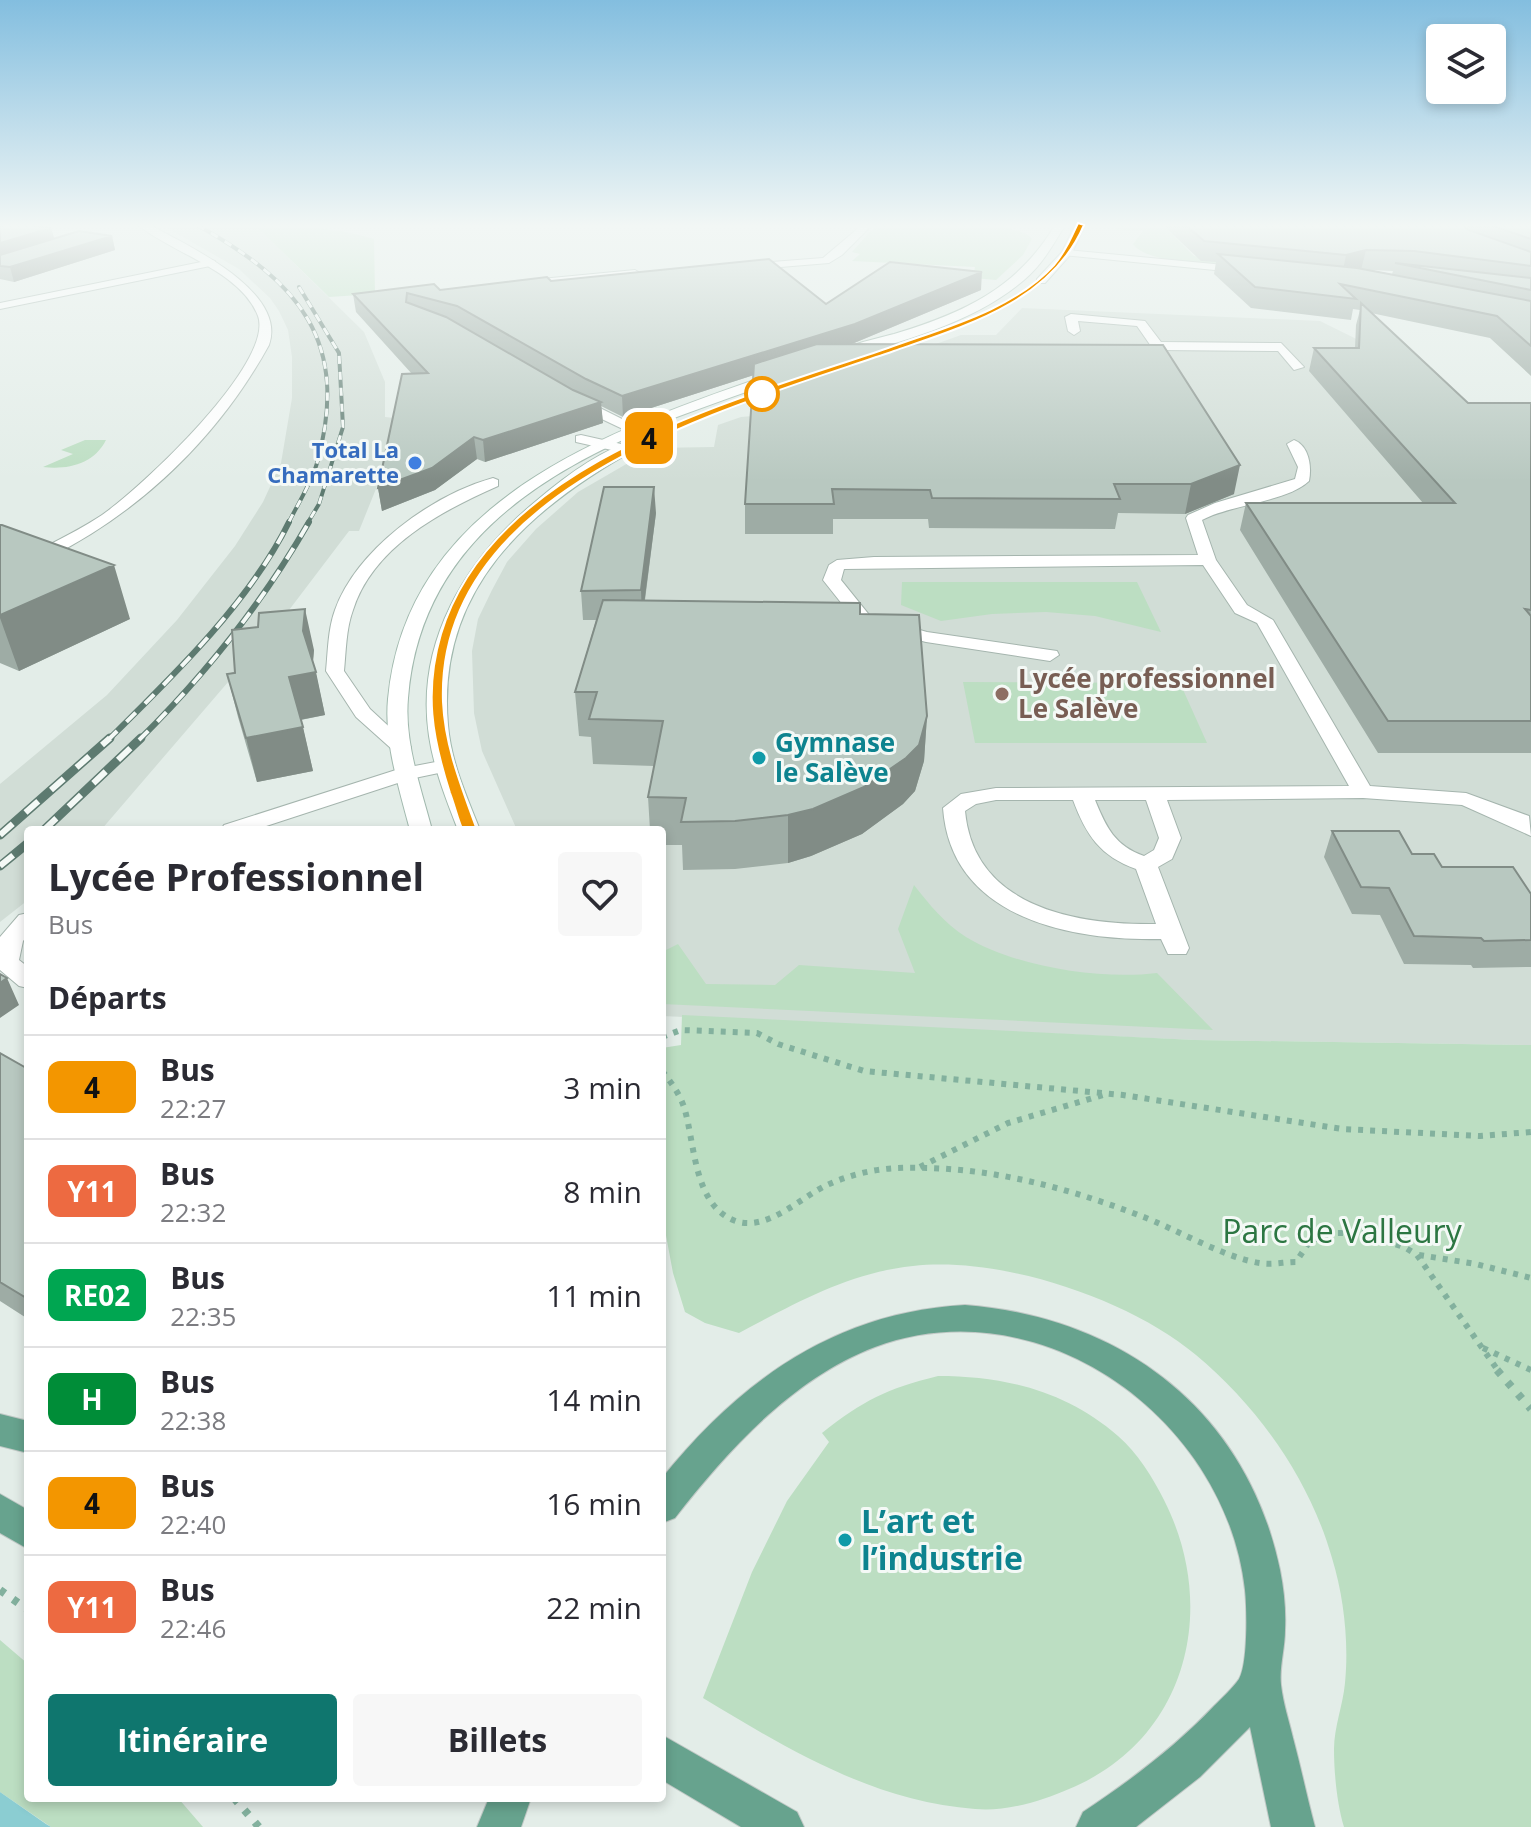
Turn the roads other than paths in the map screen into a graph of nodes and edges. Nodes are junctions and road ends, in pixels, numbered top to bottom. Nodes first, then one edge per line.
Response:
1 (257, 310) edge
2 (965, 310) edge
3 (990, 310) edge
4 (1074, 331) dead end
5 (826, 360) edge
6 (845, 366) edge
7 (1298, 367) dead end
8 (557, 392) edge
9 (632, 429) junction
10 (651, 437) junction
11 (581, 439) edge
12 (601, 443) junction
13 (1294, 444) dead end
14 (625, 449) junction
15 (521, 491) junction
16 (1208, 560) junction
17 (0, 576) edge
18 (1050, 655) dead end
19 (401, 747) junction
20 (446, 766) junction
21 (406, 773) junction
22 (1363, 792) junction
23 (1154, 793) junction
24 (1082, 794) junction
25 (244, 826) edge
26 (420, 826) edge
27 (468, 826) edge
28 (1531, 829) edge
29 (1146, 865) junction
30 (24, 924) edge
31 (24, 977) edge
32 (24, 1424) edge
33 (0, 1430) edge
34 (24, 1436) edge
35 (666, 1501) edge
36 (0, 1511) edge
37 (24, 1529) edge
38 (1261, 1684) junction
39 (666, 1758) edge
40 (508, 1802) edge
41 (499, 1827) edge
42 (782, 1827) edge
43 (1098, 1827) edge
44 (1293, 1827) edge

1 - 17 main road
2 - 5 main road
3 - 6 main road
4 - 7 main road
8 - 9 main road
9 - 10 main road
9 - 10 main road
9 - 12 main road
10 - 14 main road
11 - 12 main road
12 - 14 main road
12 - 15 main road
13 - 16 main road
14 - 20 main road
15 - 19 main road
15 - 19 main road
16 - 18 main road
16 - 22 main road
19 - 21 main road
20 - 21 main road
20 - 27 main road
21 - 25 main road
21 - 26 main road
22 - 23 main road
22 - 28 main road
23 - 24 main road
23 - 29 main road
24 - 29 main road
24 - 29 main road
30 - 31 main road
32 - 33 main road
33 - 34 main road
35 - 38 main road
36 - 37 main road
38 - 43 main road
38 - 44 main road
39 - 42 main road
40 - 41 main road

